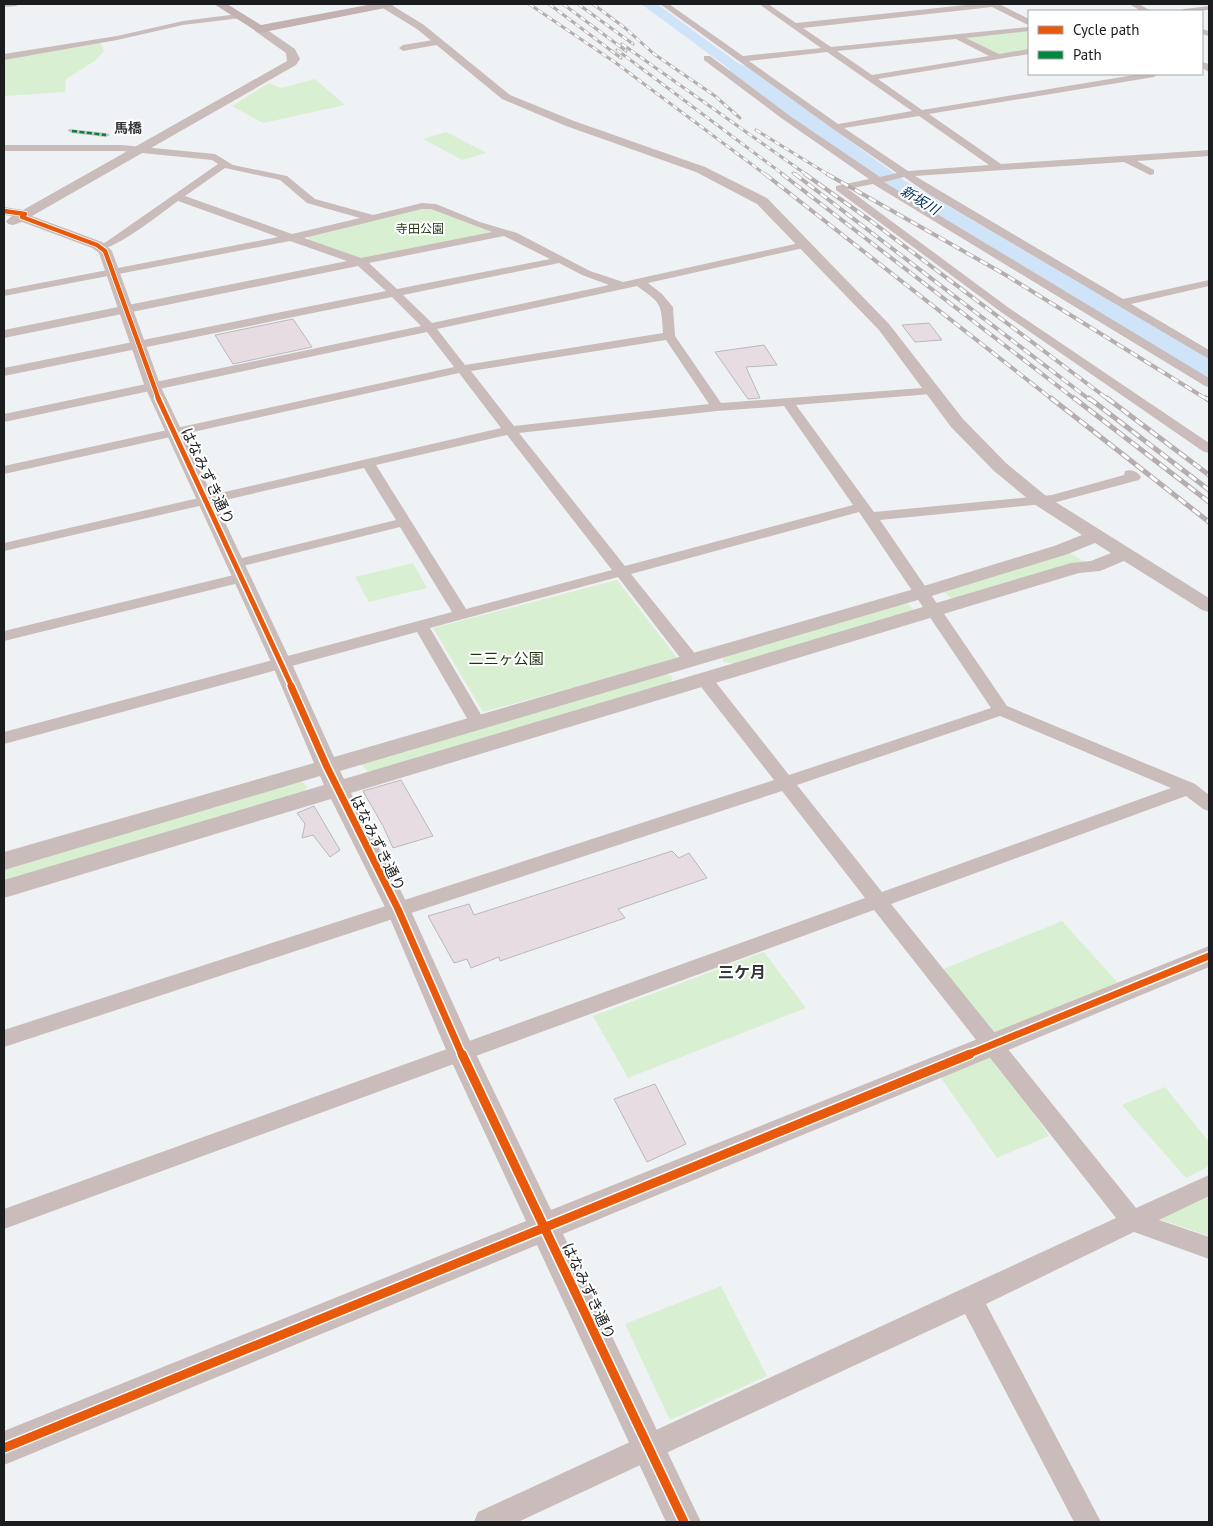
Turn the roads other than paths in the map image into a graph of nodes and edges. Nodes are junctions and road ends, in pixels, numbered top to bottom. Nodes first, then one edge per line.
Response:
1 (16, 4) edge
2 (220, 4) edge
3 (387, 4) edge
4 (664, 4) edge
5 (764, 4) edge
6 (995, 4) edge
7 (1009, 4) edge
8 (1133, 4) edge
9 (4, 5) edge
10 (1209, 8) edge
11 (1144, 10) edge
12 (1192, 10) edge
13 (238, 16) junction
14 (1028, 21) edge
15 (795, 26) junction
16 (259, 29) junction
17 (1028, 29) edge
18 (957, 36) junction
19 (439, 42) junction
20 (403, 48) dead end
21 (830, 50) junction
22 (1028, 52) edge
23 (737, 56) junction
24 (4, 57) edge
25 (998, 57) junction
26 (1148, 75) edge
27 (870, 78) junction
28 (921, 113) junction
29 (836, 127) junction
30 (72, 131) dead end
31 (106, 135) dead end
32 (4, 141) edge
33 (4, 148) edge
34 (20, 148) junction
35 (140, 150) junction
36 (1209, 153) edge
37 (4, 156) edge
38 (1125, 158) junction
39 (224, 164) junction
40 (999, 167) junction
41 (1150, 172) dead end
42 (903, 175) junction
43 (877, 180) junction
44 (177, 197) junction
45 (10, 218) edge
46 (373, 218) junction
47 (505, 233) junction
48 (290, 237) junction
49 (804, 245) junction
50 (101, 247) junction
51 (559, 260) junction
52 (360, 262) junction
53 (112, 271) junction
54 (638, 282) junction
55 (1209, 283) edge
56 (622, 286) junction
57 (4, 292) edge
58 (394, 293) junction
59 (1121, 303) junction
60 (125, 310) junction
61 (430, 328) junction
62 (4, 334) edge
63 (669, 336) junction
64 (138, 345) junction
65 (1209, 355) edge
66 (461, 369) junction
67 (4, 372) edge
68 (1209, 383) edge
69 (153, 387) junction
70 (931, 390) junction
71 (788, 401) junction
72 (717, 407) junction
73 (4, 418) edge
74 (509, 430) junction
75 (173, 432) junction
76 (1209, 449) edge
77 (368, 463) junction
78 (4, 470) edge
79 (1130, 474) dead end
80 (1040, 500) junction
81 (206, 501) junction
82 (866, 512) junction
83 (404, 522) junction
84 (1095, 536) junction
85 (4, 547) edge
86 (1126, 554) junction
87 (239, 571) junction
88 (622, 573) junction
89 (921, 593) junction
90 (1209, 606) edge
91 (932, 611) junction
92 (462, 615) junction
93 (421, 626) junction
94 (4, 636) edge
95 (691, 660) junction
96 (282, 664) junction
97 (704, 679) junction
98 (1001, 710) junction
99 (478, 723) junction
100 (4, 738) edge
101 (332, 777) junction
102 (785, 783) junction
103 (1189, 788) junction
104 (1209, 805) edge
105 (4, 862) edge
106 (4, 888) edge
107 (877, 900) junction
108 (398, 909) junction
109 (1209, 956) edge
110 (4, 1038) edge
111 (991, 1045) junction
112 (461, 1052) junction
113 (1209, 1185) edge
114 (4, 1219) edge
115 (1132, 1221) junction
116 (544, 1226) junction
117 (1209, 1248) edge
118 (970, 1299) junction
119 (649, 1447) junction
120 (4, 1448) edge
121 (488, 1522) edge
122 (684, 1522) edge
123 (1088, 1522) edge

1 - 9 street
2 - 13 main road
3 - 16 main road
3 - 19 street
4 - 23 street
5 - 15 street
6 - 7 street
6 - 14 street
6 - 15 street
8 - 11 street
10 - 12 street
13 - 16 main road
13 - 24 street
15 - 21 street
16 - 35 street
17 - 18 street
18 - 21 street
18 - 25 street
19 - 20 street
19 - 49 street
21 - 23 street
21 - 27 street
22 - 25 street
23 - 29 street
23 - 43 street
25 - 27 street
26 - 28 street
27 - 28 street
28 - 29 street
28 - 40 street
29 - 42 street
30 - 31 street
32 - 34 street
33 - 34 street
34 - 35 street
34 - 37 street
35 - 39 street
35 - 45 street
36 - 38 street
38 - 40 street
38 - 41 street
39 - 44 street
39 - 46 street
40 - 42 street
42 - 43 street
42 - 59 street
43 - 68 street
43 - 76 street
44 - 48 street
44 - 50 street
45 - 50 street
46 - 47 street
46 - 48 street
47 - 51 street
47 - 52 street
48 - 52 street
48 - 53 street
49 - 54 street
49 - 70 street
50 - 53 street, はなみずき通り
51 - 56 street
51 - 58 street
52 - 58 street
52 - 60 street
53 - 57 street
53 - 60 street, はなみずき通り
54 - 56 street
54 - 63 street
55 - 59 street
56 - 61 street
58 - 61 street
58 - 64 street
59 - 65 street
60 - 62 street
60 - 64 street, はなみずき通り
61 - 66 street
61 - 69 street
63 - 66 street
63 - 72 street
64 - 67 street
64 - 69 street, はなみずき通り
66 - 74 street
66 - 75 street
69 - 73 street
69 - 75 street, はなみずき通り
70 - 71 street
70 - 80 street
71 - 72 street
71 - 82 street
72 - 74 street
74 - 77 street
74 - 88 street
75 - 78 street
75 - 81 street, はなみずき通り
77 - 81 street
77 - 83 street
79 - 80 street
80 - 82 street
80 - 84 street
81 - 85 street
81 - 87 street, はなみずき通り
82 - 88 street
82 - 89 street
83 - 87 street
83 - 92 street
84 - 86 street
84 - 89 street
86 - 90 street
86 - 91 street
87 - 94 street
87 - 96 street, はなみずき通り
88 - 92 street
88 - 95 street
89 - 91 street
89 - 95 street
91 - 97 street
91 - 98 street
92 - 93 street
93 - 96 street
93 - 99 street
95 - 99 street
96 - 100 street
96 - 101 street, はなみずき通り
97 - 101 street
97 - 102 street
98 - 102 street
98 - 103 street
99 - 101 street
101 - 105 street
101 - 106 street
101 - 108 street, はなみずき通り
102 - 107 street
102 - 108 street
103 - 104 street
103 - 107 street
107 - 111 street
107 - 112 street
108 - 110 street
108 - 112 street, はなみずき通り
109 - 111 street
111 - 115 street
111 - 116 street
112 - 114 street
112 - 116 street, はなみずき通り
113 - 115 street
115 - 117 street
115 - 118 street
116 - 119 street, はなみずき通り
116 - 120 street
118 - 119 street
118 - 123 street
119 - 121 street
119 - 122 street, はなみずき通り

